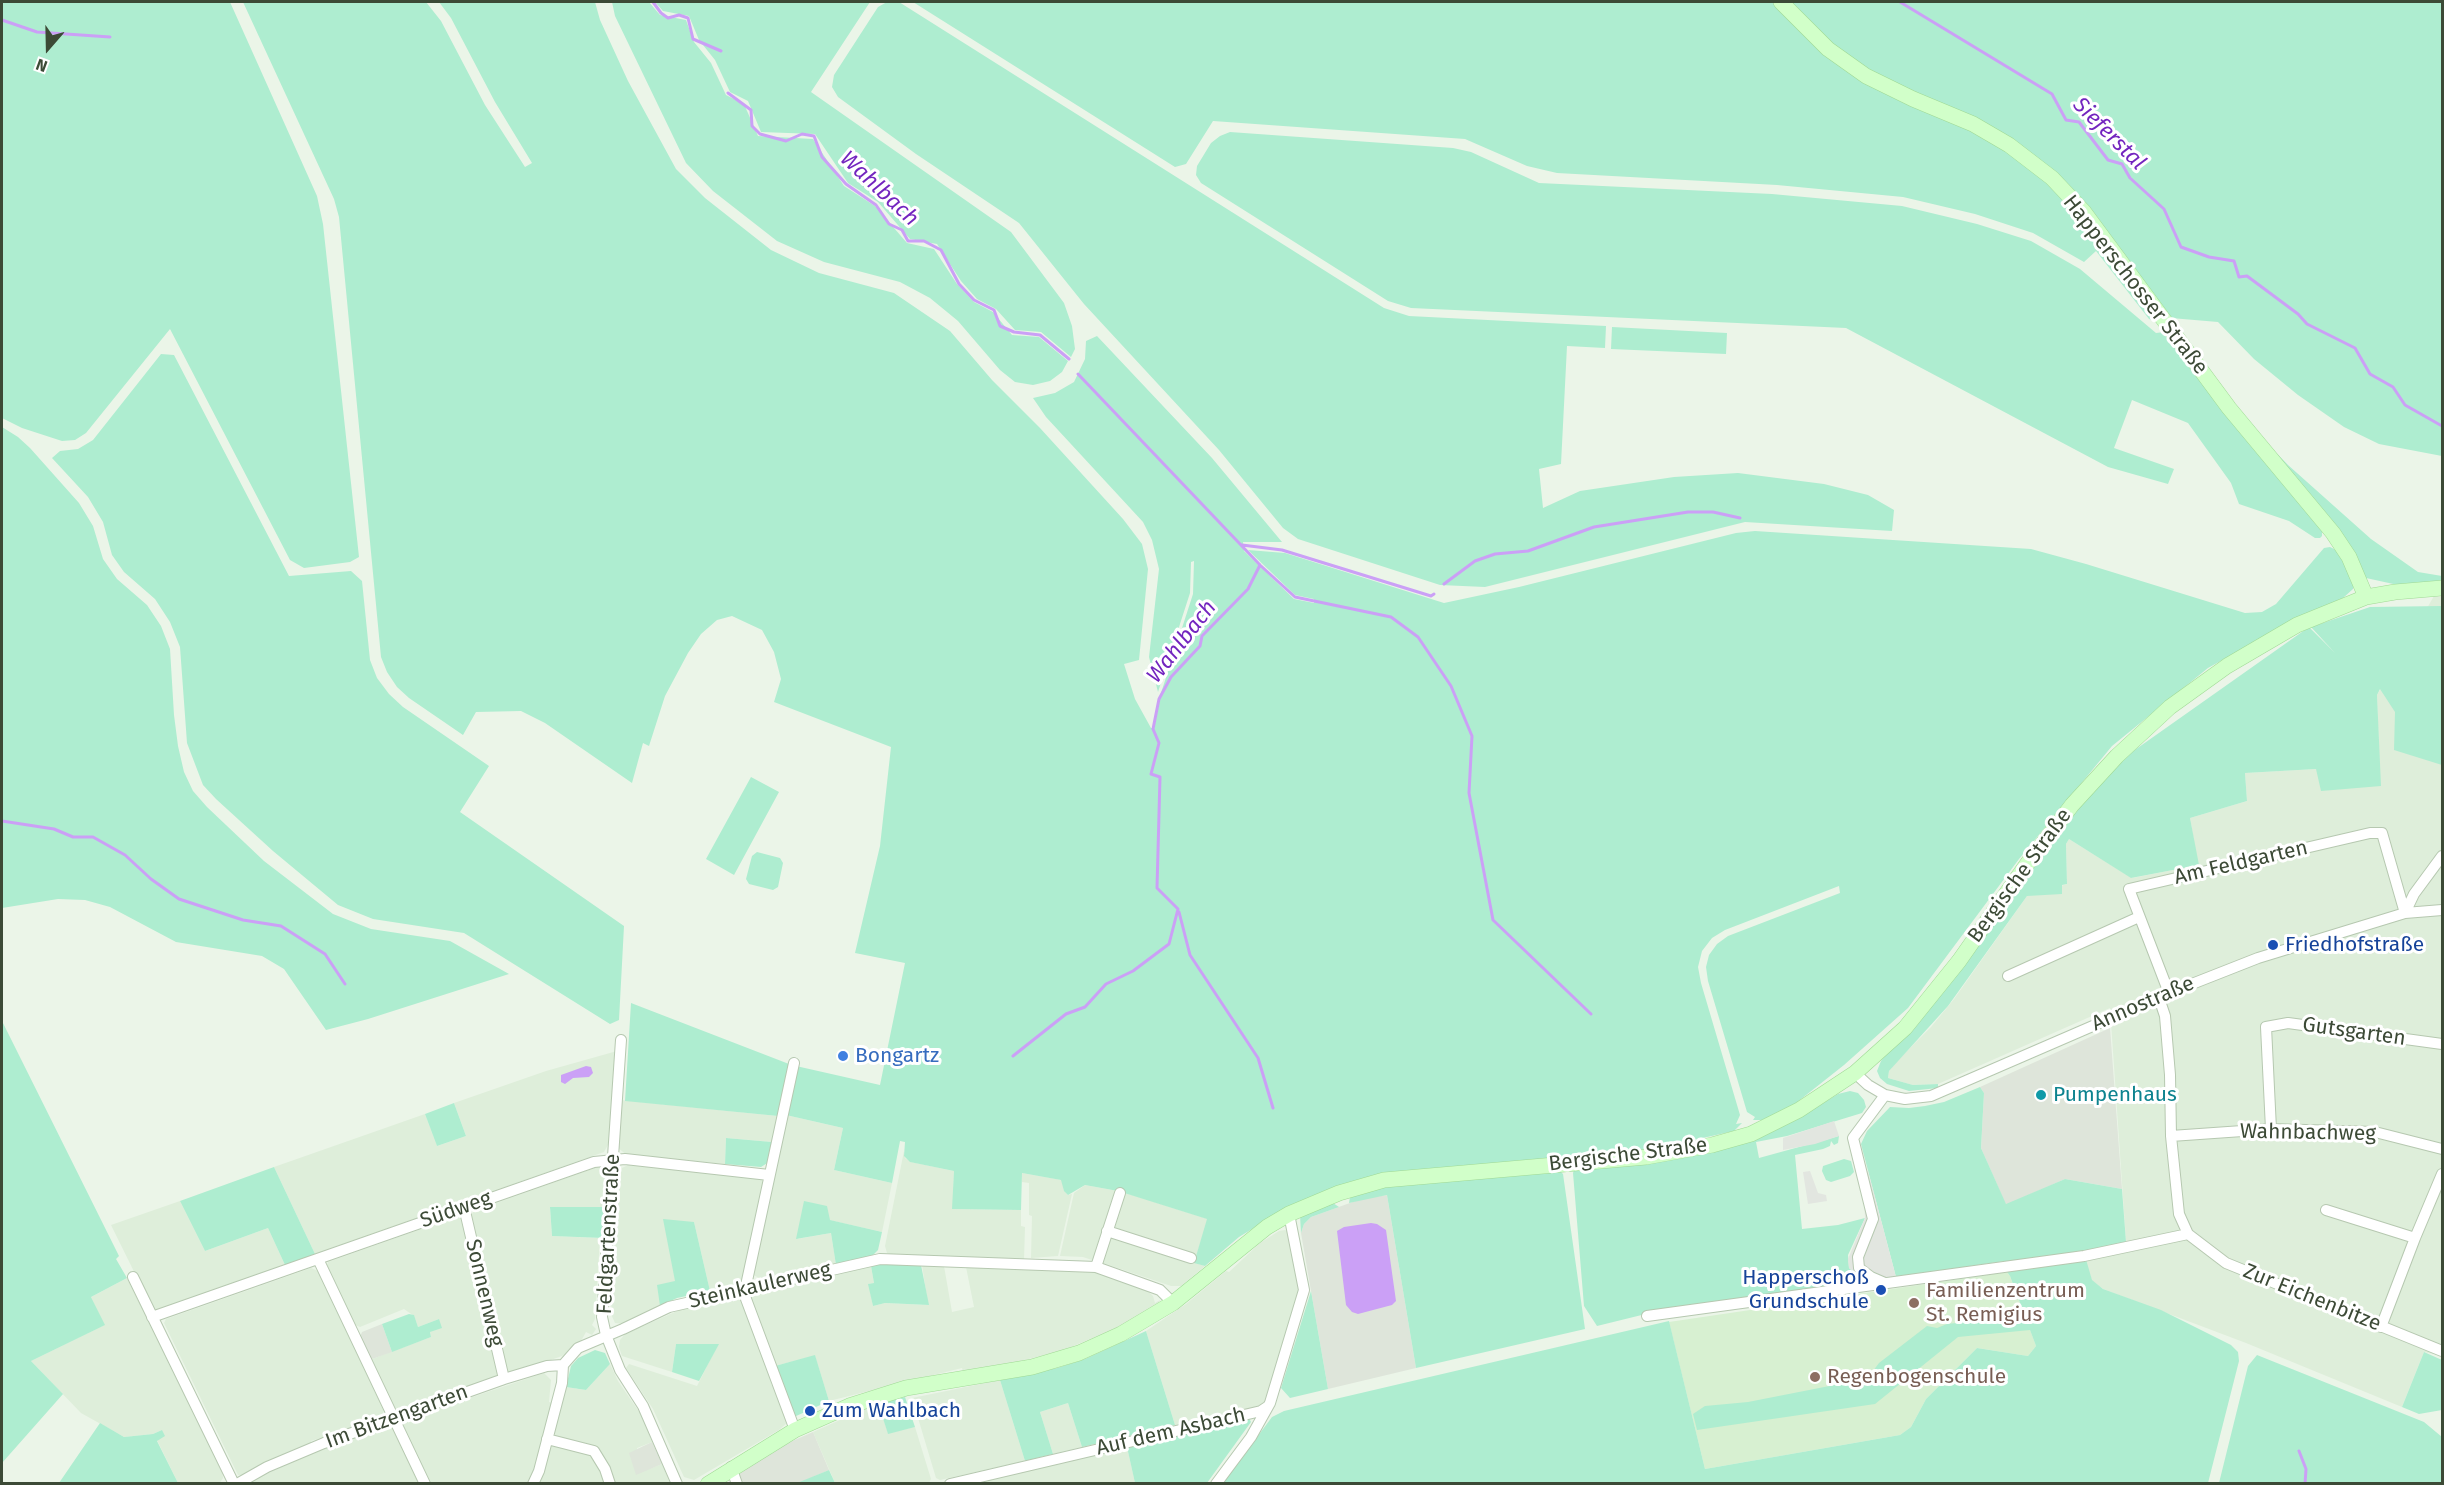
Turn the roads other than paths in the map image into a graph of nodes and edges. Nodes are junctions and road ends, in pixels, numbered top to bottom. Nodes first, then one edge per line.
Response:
1 (1781, 2) edge
2 (2442, 588) edge
3 (2367, 597) junction
4 (2442, 856) edge
5 (2442, 910) edge
6 (2405, 914) junction
7 (2139, 917) junction
8 (2008, 976) dead end
9 (2164, 995) junction
10 (621, 1040) dead end
11 (2442, 1044) edge
12 (794, 1063) dead end
13 (1855, 1073) junction
14 (1885, 1095) junction
15 (2271, 1129) junction
16 (2172, 1136) junction
17 (2442, 1149) edge
18 (613, 1160) junction
19 (2442, 1174) edge
20 (769, 1175) junction
21 (1120, 1193) dead end
22 (465, 1207) junction
23 (2326, 1210) dead end
24 (1289, 1214) junction
25 (1107, 1231) junction
26 (2188, 1234) junction
27 (2415, 1238) junction
28 (1191, 1258) dead end
29 (318, 1259) junction
30 (1096, 1267) junction
31 (133, 1277) dead end
32 (1887, 1283) junction
33 (745, 1290) junction
34 (1173, 1303) junction
35 (1647, 1316) dead end
36 (152, 1317) junction
37 (2381, 1327) junction
38 (606, 1335) junction
39 (2442, 1351) edge
40 (562, 1365) junction
41 (504, 1379) junction
42 (1267, 1407) junction
43 (393, 1418) junction
44 (795, 1430) junction
45 (547, 1439) junction
46 (731, 1467) junction
47 (235, 1484) edge
48 (424, 1484) edge
49 (534, 1484) edge
50 (610, 1484) edge
51 (677, 1484) edge
52 (708, 1484) edge
53 (737, 1484) edge
54 (950, 1484) edge
55 (1216, 1484) edge

1 - 3 main road, Happerschosser Straße
2 - 3 main road, Bergische Straße
3 - 13 main road, Bergische Straße
4 - 6 street
5 - 6 street, Annostraße
6 - 7 street, Am Feldgarten
6 - 9 street, Annostraße
7 - 8 street
7 - 9 street, Am Feldgarten
9 - 14 street, Annostraße
9 - 16 street
10 - 18 street, Feldgartenstraße
11 - 15 street, Gutsgarten
12 - 20 street
13 - 14 street, Annostraße
13 - 24 main road, Bergische Straße
14 - 32 street
15 - 16 street, Wahnbachweg
15 - 17 street, Wahnbachweg
16 - 26 street
18 - 20 street, Südweg
18 - 22 street, Südweg
18 - 38 street, Feldgartenstraße
19 - 27 street
20 - 33 street
21 - 25 street
22 - 29 street, Südweg
22 - 41 street, Sonnenweg
23 - 27 street
24 - 34 main road, Bergische Straße
24 - 42 street, Auf dem Asbach
25 - 28 street
25 - 30 street
26 - 32 street
26 - 37 street, Zur Eichenbitze
27 - 37 street
29 - 36 street, Südweg
29 - 43 street
30 - 33 street, Steinkaulerweg
30 - 34 street, Steinkaulerweg
31 - 36 street
32 - 35 street
33 - 38 street, Steinkaulerweg
33 - 44 street
34 - 44 main road, Bergische Straße
36 - 47 street
37 - 39 street, Zur Eichenbitze
38 - 40 street, Steinkaulerweg
38 - 51 street, Feldgartenstraße
40 - 41 street, Im Bitzengarten
40 - 45 street
41 - 43 street, Im Bitzengarten
42 - 54 street, Auf dem Asbach
42 - 55 street
43 - 47 street, Im Bitzengarten
43 - 48 street
44 - 46 main road, Bergische Straße
45 - 49 street
45 - 50 street
46 - 52 main road, Bergische Straße
46 - 53 street

